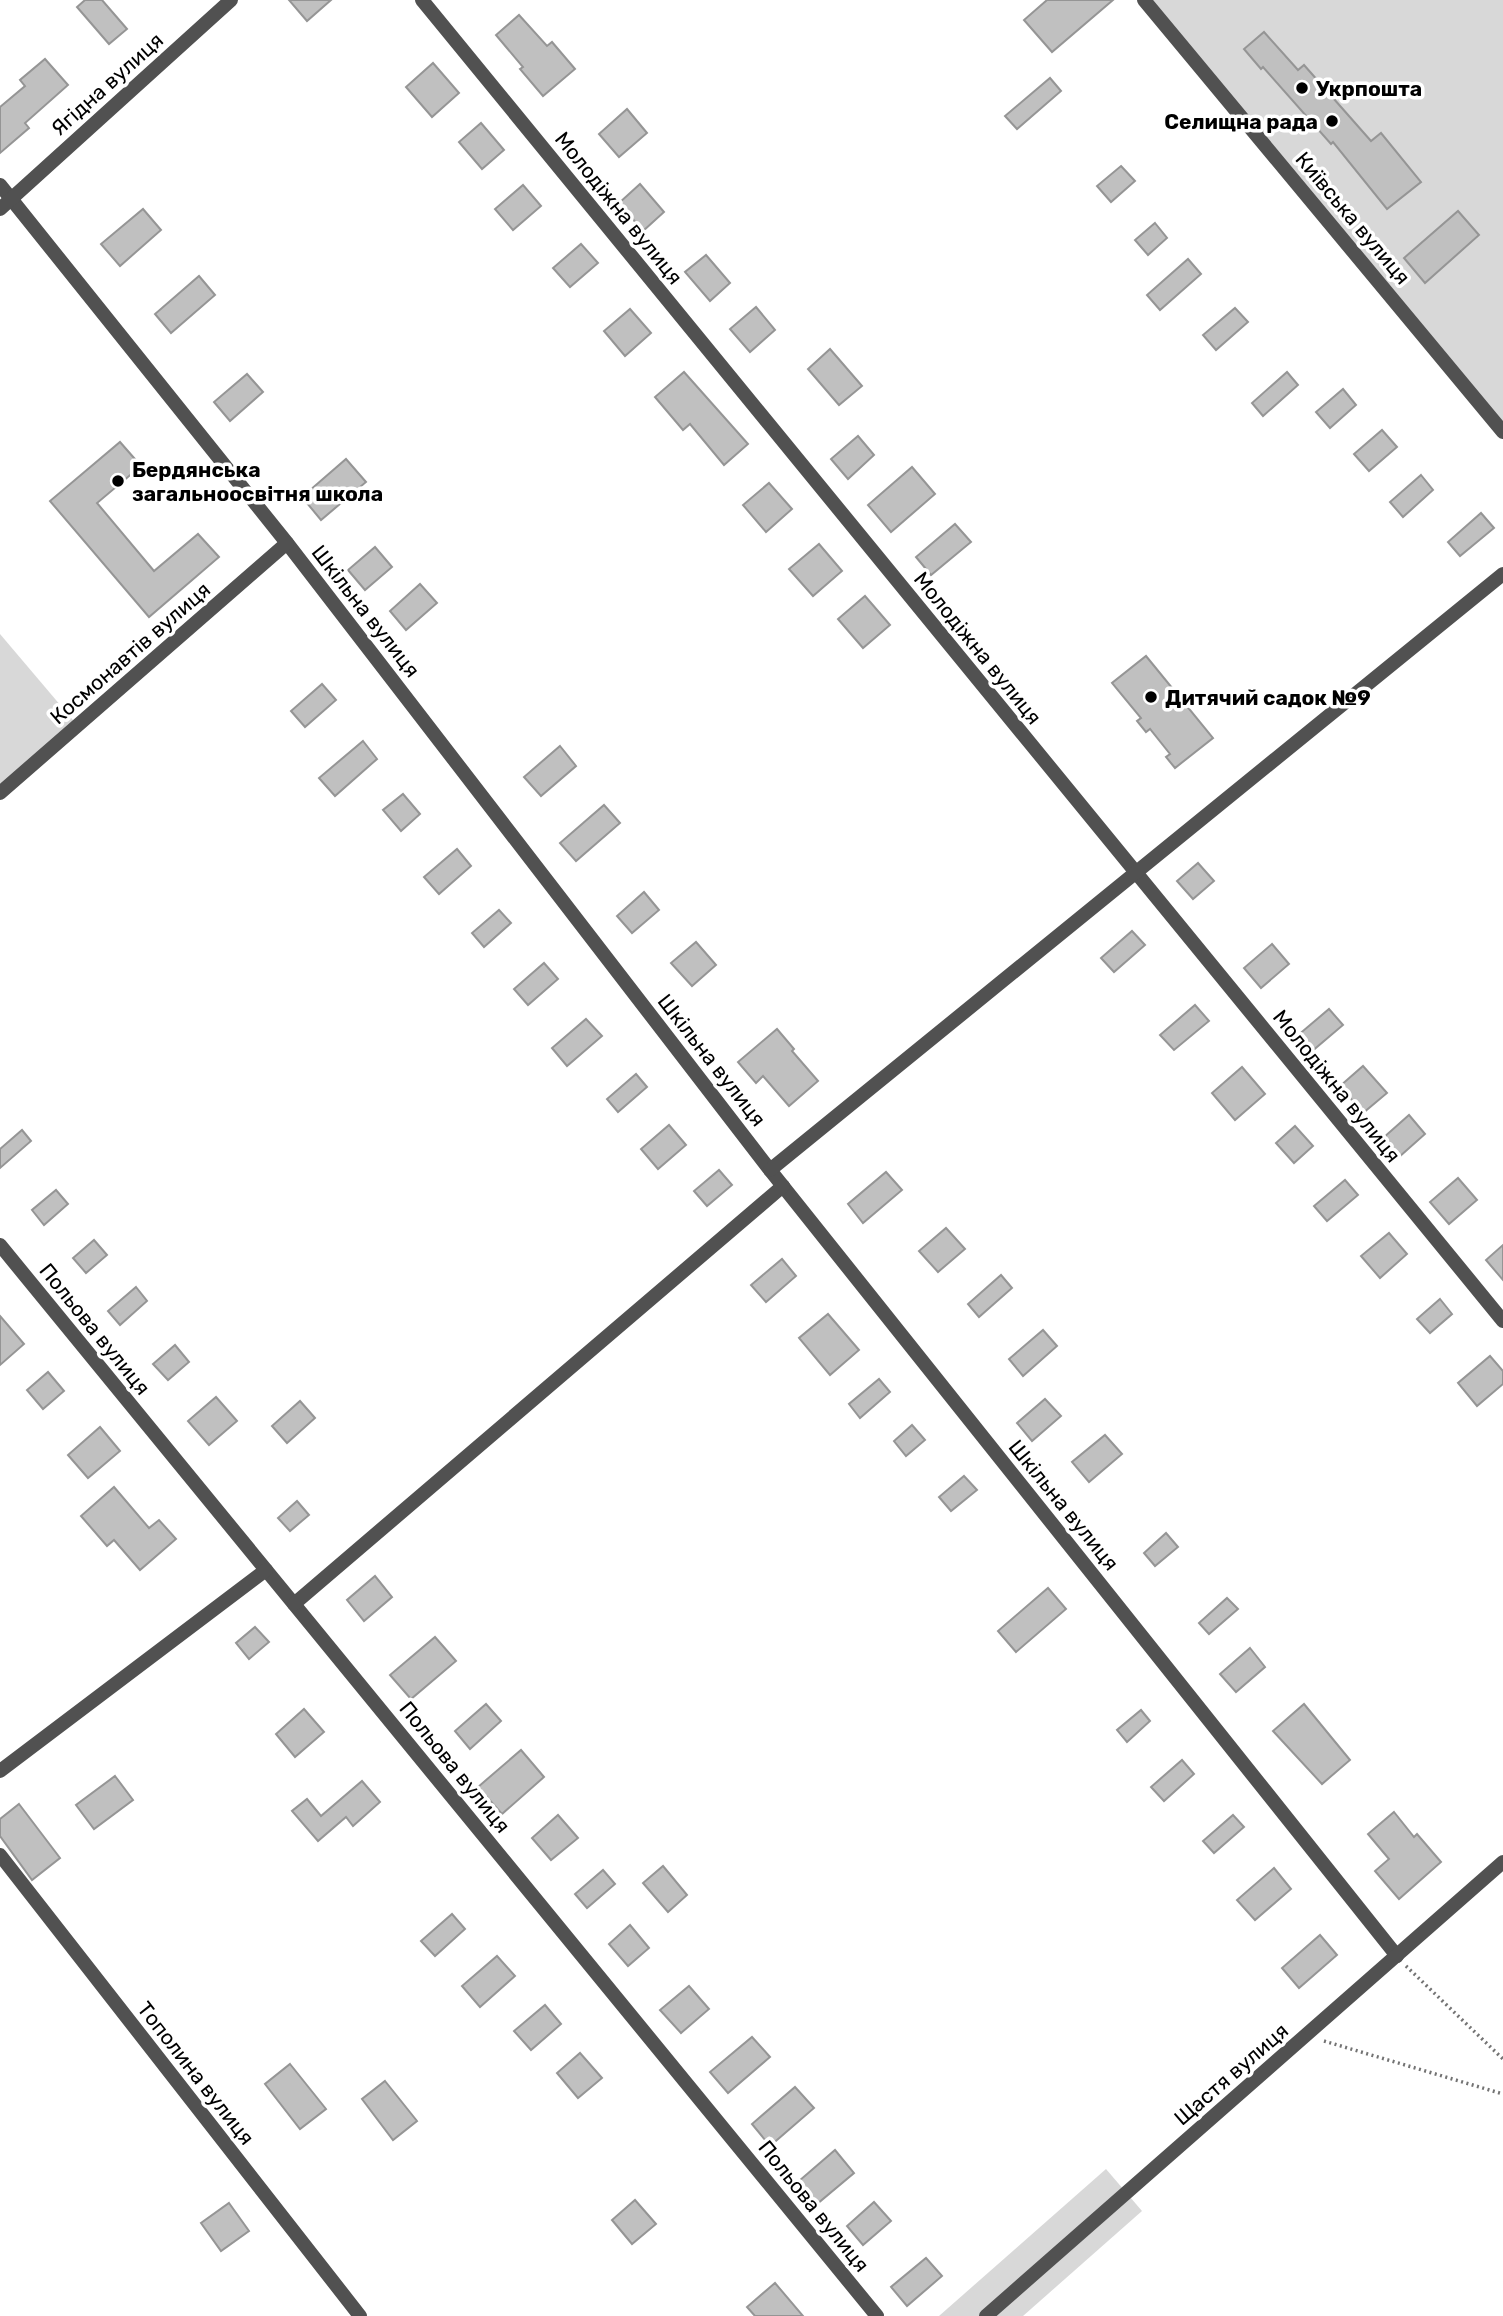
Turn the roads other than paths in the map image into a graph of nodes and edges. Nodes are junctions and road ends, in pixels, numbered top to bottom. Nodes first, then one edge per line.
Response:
1 (231, 0) edge
2 (422, 0) edge
3 (1144, 0) edge
4 (0, 185) edge
5 (12, 199) junction
6 (0, 209) edge
7 (1503, 432) edge
8 (287, 543) junction
9 (1503, 574) edge
10 (0, 793) edge
11 (1135, 873) junction
12 (770, 1170) junction
13 (783, 1186) junction
14 (0, 1245) edge
15 (1503, 1321) edge
16 (266, 1570) junction
17 (294, 1604) junction
18 (0, 1771) edge
19 (0, 1855) edge
20 (1503, 1862) edge
21 (1397, 1956) junction
22 (359, 2316) edge
23 (877, 2316) edge
24 (986, 2316) edge

1 - 5 street, Ягідна вулиця
2 - 11 street, Молодіжна вулиця
3 - 7 street, Київська вулиця
4 - 5 street, Шкільна вулиця
5 - 6 street, Ягідна вулиця
5 - 8 street, Шкільна вулиця
8 - 10 street, Космонавтів вулиця
8 - 12 street, Шкільна вулиця
9 - 11 street
11 - 12 street
11 - 15 street, Молодіжна вулиця
12 - 13 street, Шкільна вулиця
13 - 17 street
13 - 21 street, Шкільна вулиця
14 - 16 street, Польова вулиця
16 - 17 street, Польова вулиця
16 - 18 street
17 - 23 street, Польова вулиця
19 - 22 street, Тополина вулиця
20 - 21 street, Щастя вулиця
21 - 24 street, Щастя вулиця

